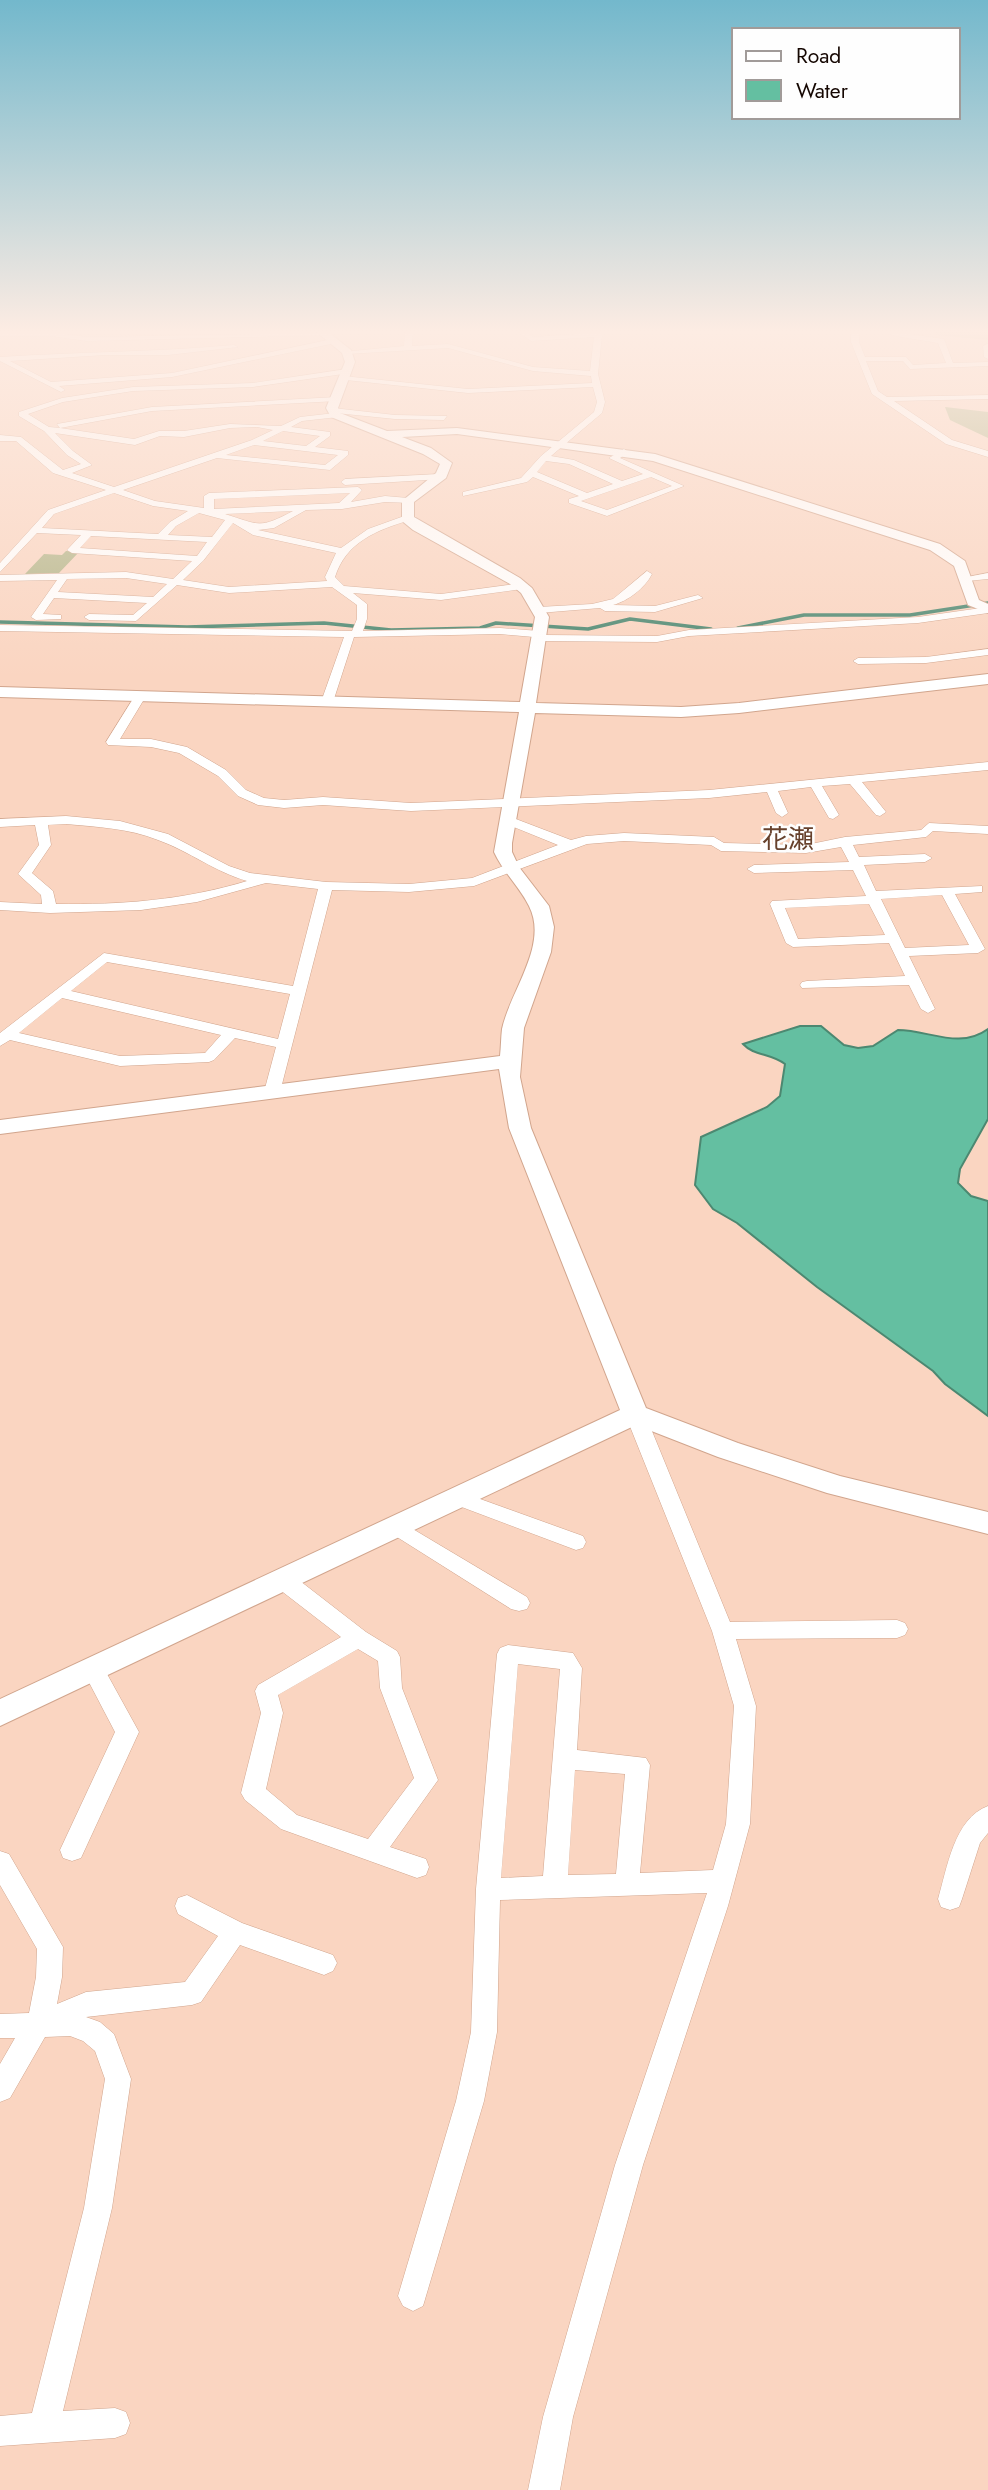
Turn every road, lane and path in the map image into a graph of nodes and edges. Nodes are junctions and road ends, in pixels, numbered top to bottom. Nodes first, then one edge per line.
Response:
1 (27, 445) edge
2 (63, 445) edge
3 (247, 445) edge
4 (273, 445) edge
5 (312, 445) edge
6 (407, 445) edge
7 (560, 445) edge
8 (571, 445) edge
9 (959, 445) edge
10 (307, 449) junction
11 (624, 452) junction
12 (988, 454) edge
13 (215, 456) junction
14 (544, 458) junction
15 (194, 463) junction
16 (229, 466) dead end
17 (64, 473) junction
18 (532, 473) junction
19 (651, 474) junction
20 (119, 475) dead end
21 (439, 477) junction
22 (138, 481) junction
23 (231, 481) dead end
24 (338, 482) dead end
25 (621, 484) junction
26 (115, 489) junction
27 (466, 494) dead end
28 (229, 495) junction
29 (587, 496) junction
30 (408, 502) junction
31 (342, 506) junction
32 (307, 507) junction
33 (196, 511) junction
34 (209, 512) junction
35 (407, 518) junction
36 (231, 519) junction
37 (250, 528) junction
38 (34, 530) junction
39 (89, 533) junction
40 (160, 537) junction
41 (214, 540) junction
42 (341, 551) junction
43 (200, 559) junction
44 (0, 569) edge
45 (64, 576) junction
46 (649, 576) dead end
47 (988, 576) edge
48 (0, 578) edge
49 (967, 579) junction
50 (177, 581) junction
51 (522, 586) junction
52 (338, 587) junction
53 (51, 595) junction
54 (698, 598) dead end
55 (154, 600) junction
56 (592, 607) junction
57 (982, 607) edge
58 (539, 627) junction
59 (0, 628) edge
60 (353, 634) junction
61 (988, 652) edge
62 (858, 661) dead end
63 (988, 679) edge
64 (0, 692) edge
65 (140, 696) junction
66 (327, 702) junction
67 (527, 709) junction
68 (988, 766) edge
69 (853, 779) junction
70 (814, 783) junction
71 (771, 788) junction
72 (510, 812) junction
73 (880, 812) dead end
74 (782, 813) dead end
75 (833, 815) dead end
76 (41, 821) junction
77 (0, 823) edge
78 (929, 827) junction
79 (988, 830) edge
80 (714, 841) junction
81 (845, 841) junction
82 (572, 845) junction
83 (925, 858) dead end
84 (857, 863) junction
85 (510, 868) junction
86 (754, 869) dead end
87 (265, 880) junction
88 (326, 886) junction
89 (977, 889) dead end
90 (946, 890) junction
91 (874, 897) junction
92 (0, 906) edge
93 (50, 909) junction
94 (898, 946) junction
95 (914, 980) junction
96 (807, 985) dead end
97 (299, 991) junction
98 (58, 993) junction
99 (928, 1009) dead end
100 (232, 1032) junction
101 (4, 1038) edge
102 (286, 1045) junction
103 (508, 1061) junction
104 (272, 1092) junction
105 (0, 1126) edge
106 (635, 1414) junction
107 (458, 1497) junction
108 (988, 1523) edge
109 (396, 1527) junction
110 (576, 1542) dead end
111 (283, 1580) junction
112 (519, 1603) dead end
113 (897, 1629) dead end
114 (723, 1631) junction
115 (358, 1639) junction
116 (93, 1670) junction
117 (0, 1713) edge
118 (565, 1759) junction
119 (988, 1816) edge
120 (72, 1850) dead end
121 (373, 1852) junction
122 (0, 1862) edge
123 (418, 1867) dead end
124 (723, 1881) junction
125 (627, 1885) junction
126 (555, 1887) junction
127 (488, 1889) junction
128 (950, 1899) dead end
129 (187, 1906) dead end
130 (235, 1932) junction
131 (324, 1963) dead end
132 (38, 2025) junction
133 (0, 2026) edge
134 (0, 2089) edge
135 (413, 2296) dead end
136 (115, 2423) dead end
137 (44, 2428) junction
138 (0, 2431) edge
139 (544, 2490) edge

1 - 17 street
2 - 17 street
3 - 13 street
4 - 10 street
5 - 10 street
6 - 21 street
7 - 14 street
8 - 11 street
9 - 12 street
10 - 13 street
11 - 19 street
11 - 49 street
13 - 15 street
14 - 18 street
14 - 25 street
15 - 16 street
15 - 22 street
17 - 26 street
18 - 27 street
18 - 29 street
19 - 25 street
19 - 29 street
20 - 22 street
21 - 24 street
21 - 30 street
22 - 26 street
23 - 28 street
25 - 29 street
26 - 33 street
26 - 38 street
28 - 31 street
28 - 34 street
30 - 31 street
30 - 35 street
31 - 32 street
32 - 34 street
32 - 37 street
33 - 34 street
33 - 40 street
34 - 36 street
35 - 42 street
35 - 51 street
36 - 37 street
36 - 41 street
37 - 42 street
38 - 39 street
38 - 44 street
39 - 40 street
39 - 43 street
40 - 41 street
41 - 43 street
42 - 52 street
43 - 50 street
45 - 48 street
45 - 50 street
45 - 53 street
46 - 56 street
47 - 49 street
49 - 57 street
50 - 52 street
50 - 55 street
51 - 52 street
51 - 58 street
52 - 60 street
53 - 55 street
53 - 55 street
54 - 56 street
56 - 58 street
57 - 58 street
58 - 60 street
58 - 67 street
59 - 60 street
60 - 66 street
61 - 62 street
63 - 67 street
64 - 65 street
65 - 66 street
65 - 72 street
66 - 67 street
67 - 72 street
68 - 69 street
69 - 70 street
69 - 73 street
70 - 71 street
70 - 75 street
71 - 72 street
71 - 74 street
72 - 82 street
72 - 85 street
76 - 77 street
76 - 87 street
76 - 93 street
78 - 79 street
78 - 80 street
78 - 81 street
80 - 81 street
80 - 82 street
81 - 84 street
82 - 85 street
83 - 84 street
84 - 86 street
84 - 91 street
85 - 88 street
85 - 103 street
87 - 88 street
87 - 93 street
88 - 97 street
89 - 90 street
90 - 91 street
90 - 94 street
91 - 94 street
91 - 94 street
92 - 93 street
94 - 95 street
95 - 96 street
95 - 99 street
97 - 98 street
97 - 102 street
98 - 100 street
98 - 101 street
100 - 101 street
100 - 102 street
102 - 104 street
103 - 104 street
103 - 106 street
104 - 105 street
106 - 107 street
106 - 108 street
106 - 114 street
107 - 109 street
107 - 110 street
109 - 111 street
109 - 112 street
111 - 115 street
111 - 116 street
113 - 114 street
114 - 124 street
115 - 121 street
115 - 121 street
116 - 117 street
116 - 120 street
118 - 125 street
118 - 126 street
118 - 127 street
119 - 128 street
121 - 123 street
122 - 132 street
124 - 125 street
124 - 139 street
125 - 126 street
126 - 127 street
127 - 135 street
129 - 130 street
130 - 131 street
130 - 132 street
132 - 133 street
132 - 134 street
132 - 137 street
136 - 137 street
137 - 138 street

